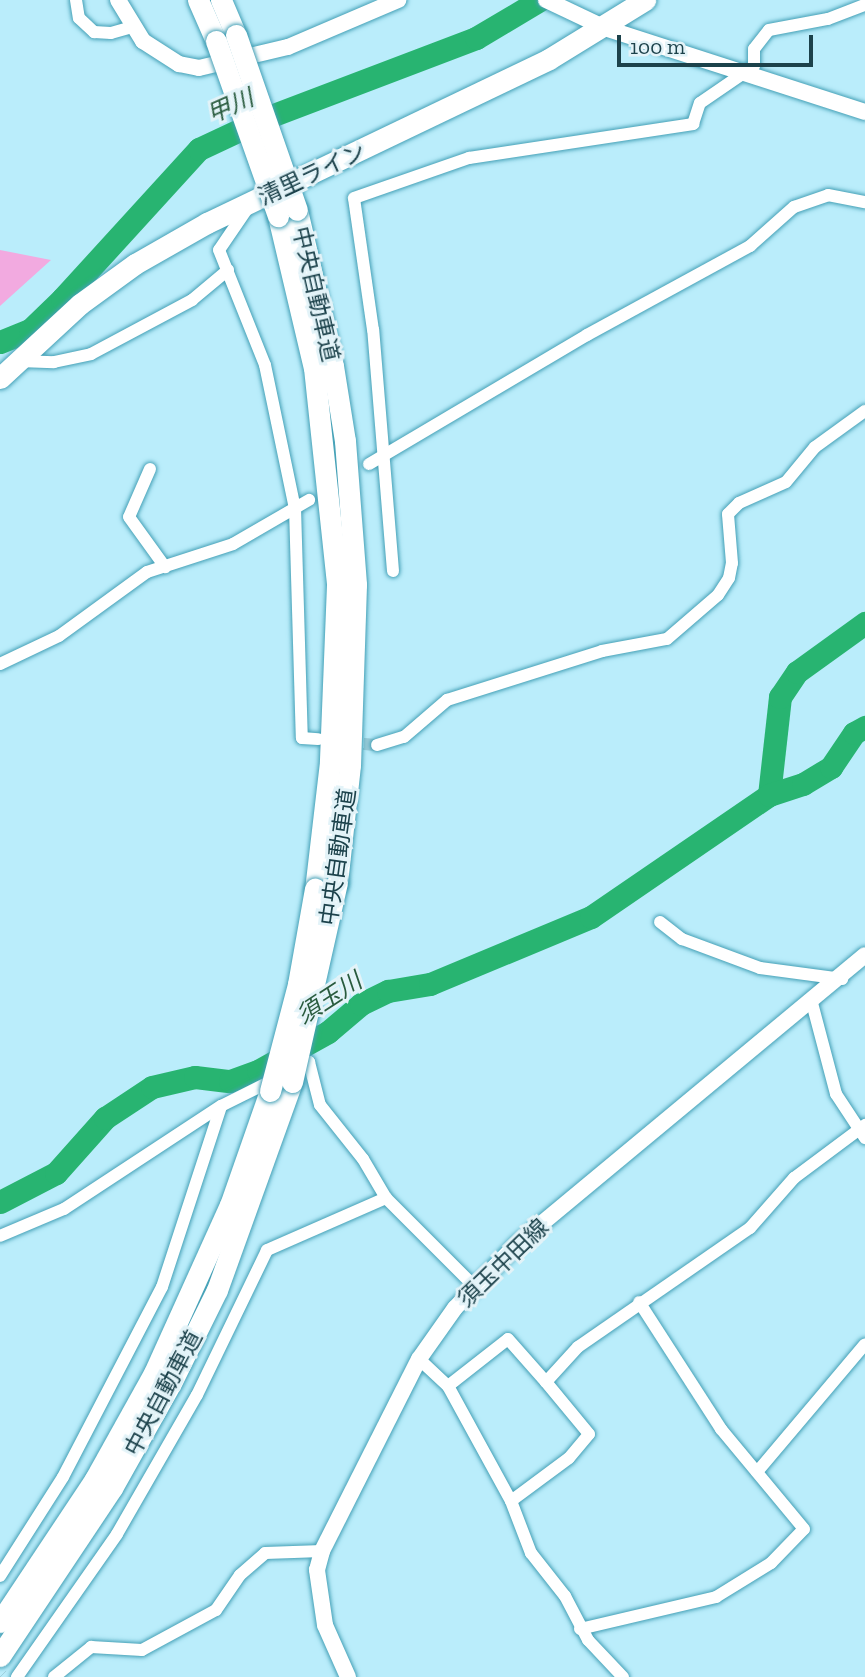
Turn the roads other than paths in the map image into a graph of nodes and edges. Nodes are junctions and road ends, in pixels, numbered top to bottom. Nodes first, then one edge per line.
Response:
1 (76, 0) edge
2 (118, 0) edge
3 (198, 0) edge
4 (221, 0) edge
5 (398, 0) edge
6 (546, 0) edge
7 (645, 0) edge
8 (865, 5) edge
9 (132, 27) junction
10 (605, 27) junction
11 (226, 38) junction
12 (744, 73) junction
13 (865, 112) edge
14 (865, 202) edge
15 (251, 203) junction
16 (287, 213) junction
17 (228, 270) junction
18 (18, 360) junction
19 (0, 378) edge
20 (865, 411) edge
21 (381, 457) junction
22 (369, 464) dead end
23 (150, 469) dead end
24 (309, 499) dead end
25 (295, 508) junction
26 (165, 567) junction
27 (393, 571) dead end
28 (0, 664) edge
29 (318, 739) dead end
30 (377, 745) tunnel mouth
31 (660, 922) dead end
32 (865, 955) edge
33 (842, 979) junction
34 (812, 1003) junction
35 (221, 1106) junction
36 (863, 1131) edge
37 (386, 1198) junction
38 (0, 1236) edge
39 (473, 1285) junction
40 (639, 1302) junction
41 (865, 1345) edge
42 (419, 1359) junction
43 (546, 1382) junction
44 (448, 1386) junction
45 (757, 1472) junction
46 (511, 1501) junction
47 (322, 1551) junction
48 (0, 1576) edge
49 (0, 1622) edge
50 (580, 1629) junction
51 (0, 1656) edge
52 (17, 1677) edge
53 (54, 1677) edge
54 (348, 1677) edge
55 (623, 1677) edge

1 - 9 street
2 - 9 main road
3 - 11 highway, 中央自動車道
4 - 11 highway, 中央自動車道
5 - 9 main road
6 - 10 main road
7 - 10 highway, 清里ライン
8 - 12 street
10 - 12 main road
10 - 15 highway, 清里ライン
11 - 16 highway, 中央自動車道, bridge
12 - 13 main road
12 - 21 street
14 - 21 street
15 - 17 street
15 - 18 highway, 清里ライン
16 - 49 highway, 中央自動車道, bridge
16 - 51 highway, 中央自動車道, bridge
17 - 18 street
17 - 25 street
18 - 19 highway, 清里ライン
20 - 30 street
21 - 22 street
21 - 27 street
23 - 26 street
24 - 25 street
25 - 26 street
25 - 29 street
26 - 28 street
31 - 33 street
32 - 33 main road, 須玉中田線
33 - 34 main road, 須玉中田線
34 - 36 street
34 - 39 main road, 須玉中田線
35 - 37 street
35 - 38 street
35 - 48 street
36 - 40 street
37 - 39 street
37 - 52 street
39 - 42 main road, 須玉中田線
40 - 43 street
40 - 45 street
41 - 45 street
42 - 44 street
42 - 47 main road, 須玉中田線
43 - 44 street
43 - 46 street
44 - 46 street
45 - 50 street
46 - 50 street
47 - 53 street
47 - 54 main road, 須玉中田線
50 - 55 street

